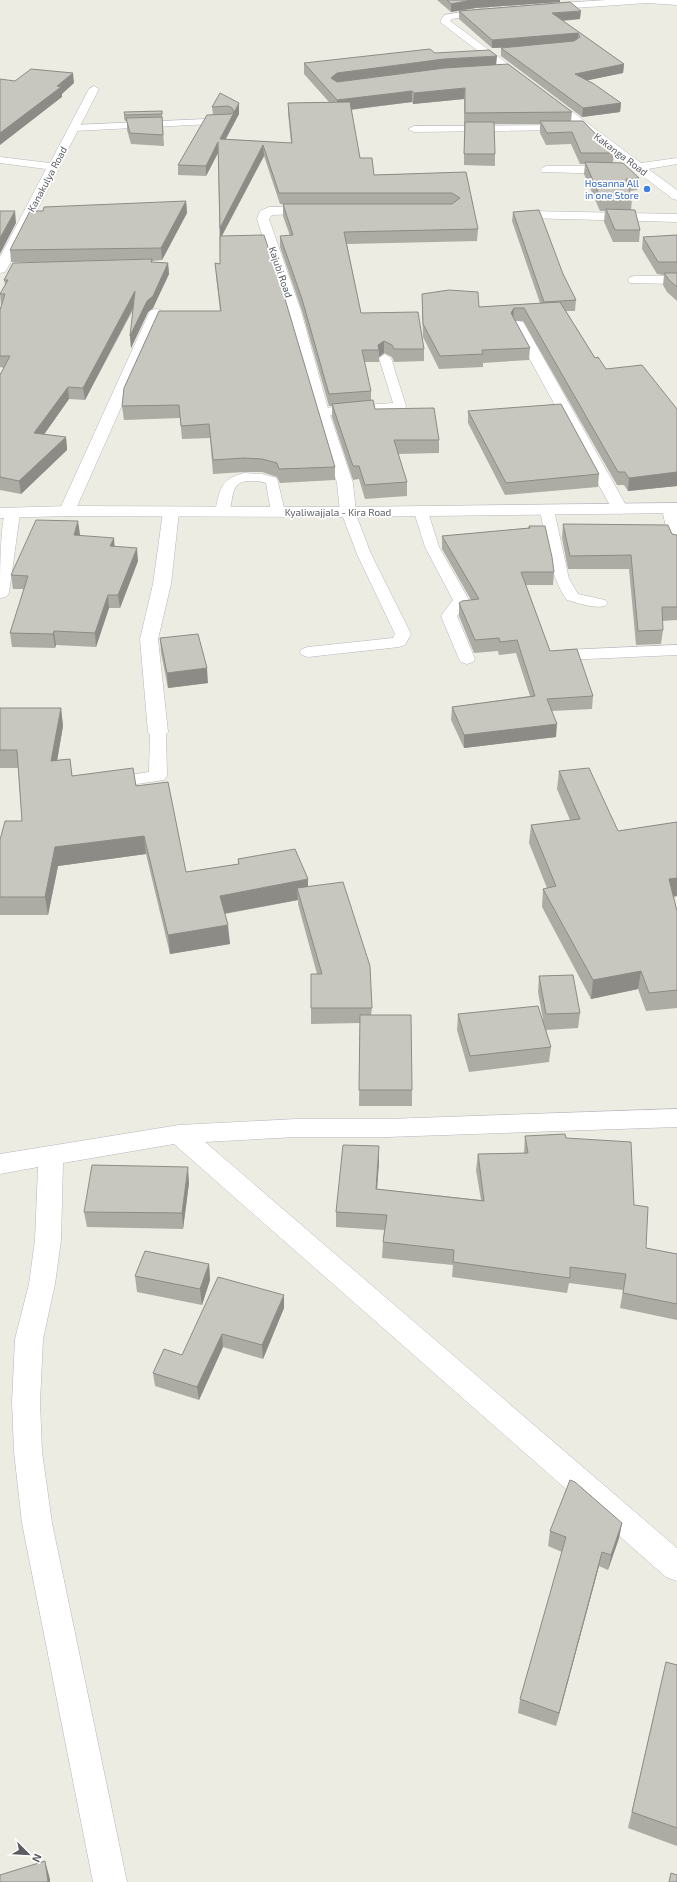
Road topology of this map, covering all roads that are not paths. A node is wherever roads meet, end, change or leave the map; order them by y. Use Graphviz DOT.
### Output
graph roads {
  1 [pos="650,0"];
  2 [pos="577,2"];
  3 [pos="677,2"];
  4 [pos="472,4"];
  5 [pos="532,8"];
  6 [pos="497,10"];
  7 [pos="483,12"];
  8 [pos="503,52"];
  9 [pos="487,53"];
  10 [pos="511,71"];
  11 [pos="497,72"];
  12 [pos="94,89"];
  13 [pos="228,121"];
  14 [pos="74,128"];
  15 [pos="586,128"];
  16 [pos="414,129"];
  17 [pos="0,160"];
  18 [pos="677,161"];
  19 [pos="54,166"];
  20 [pos="640,168"];
  21 [pos="546,170"];
  22 [pos="677,196"];
  23 [pos="329,210"];
  24 [pos="529,215"];
  25 [pos="677,218"];
  26 [pos="0,268"];
  27 [pos="16,268"];
  28 [pos="635,280"];
  29 [pos="677,280"];
  30 [pos="156,314"];
  31 [pos="518,325"];
  32 [pos="385,358"];
  33 [pos="322,412"];
  34 [pos="674,508"];
  35 [pos="620,509"];
  36 [pos="547,510"];
  37 [pos="67,512"];
  38 [pos="171,512"];
  39 [pos="222,512"];
  40 [pos="278,512"];
  41 [pos="348,512"];
  42 [pos="421,512"];
  43 [pos="6,513"];
  44 [pos="677,543"];
  45 [pos="0,593"];
  46 [pos="600,603"];
  47 [pos="677,650"];
  48 [pos="308,652"];
  49 [pos="565,655"];
  50 [pos="467,659"];
  51 [pos="158,732"];
  52 [pos="96,785"];
  53 [pos="677,1118"];
  54 [pos="179,1134"];
  55 [pos="51,1156"];
  56 [pos="0,1164"];
  57 [pos="677,1567"];
  58 [pos="110,1882"];
  1 -- 2 [label="street"];
  1 -- 3 [label="street"];
  2 -- 5 [label="street"];
  4 -- 7 [label="street"];
  6 -- 7 [label="street, Kakanga Road"];
  7 -- 9 [label="street, Kakanga Road"];
  8 -- 9 [label="street"];
  9 -- 10 [label="street, Kakanga Road"];
  10 -- 11 [label="street"];
  10 -- 15 [label="street, Kakanga Road"];
  12 -- 14 [label="street, Kanakulya Road"];
  13 -- 14 [label="lane"];
  14 -- 19 [label="street, Kanakulya Road"];
  15 -- 16 [label="street"];
  15 -- 20 [label="street, Kakanga Road"];
  17 -- 19 [label="street"];
  18 -- 20 [label="street"];
  19 -- 26 [label="street, Kanakulya Road"];
  20 -- 21 [label="street"];
  20 -- 22 [label="street, Kakanga Road"];
  23 -- 33 [label="street, Kajubi Road"];
  24 -- 25 [label="street"];
  26 -- 27 [label="street"];
  28 -- 29 [label="street"];
  30 -- 37 [label="street"];
  31 -- 35 [label="street"];
  32 -- 33 [label="lane"];
  33 -- 41 [label="street, Kajubi Road"];
  34 -- 35 [label="street, Kyaliwajjala - Kira Road"];
  34 -- 44 [label="street"];
  35 -- 36 [label="street, Kyaliwajjala - Kira Road"];
  36 -- 42 [label="street, Kyaliwajjala - Kira Road"];
  36 -- 46 [label="lane"];
  37 -- 38 [label="street, Kyaliwajjala - Kira Road"];
  37 -- 43 [label="street, Kyaliwajjala - Kira Road"];
  38 -- 39 [label="street, Kyaliwajjala - Kira Road"];
  38 -- 51 [label="street"];
  39 -- 40 [label="street, Kyaliwajjala - Kira Road"];
  39 -- 40 [label="lane"];
  40 -- 41 [label="street, Kyaliwajjala - Kira Road"];
  41 -- 42 [label="street, Kyaliwajjala - Kira Road"];
  41 -- 48 [label="lane"];
  42 -- 50 [label="lane"];
  43 -- 45 [label="street"];
  47 -- 49 [label="lane"];
  51 -- 52 [label="lane"];
  53 -- 54 [label="street"];
  54 -- 55 [label="street"];
  54 -- 57 [label="street"];
  55 -- 56 [label="street"];
  55 -- 58 [label="street"];
}
